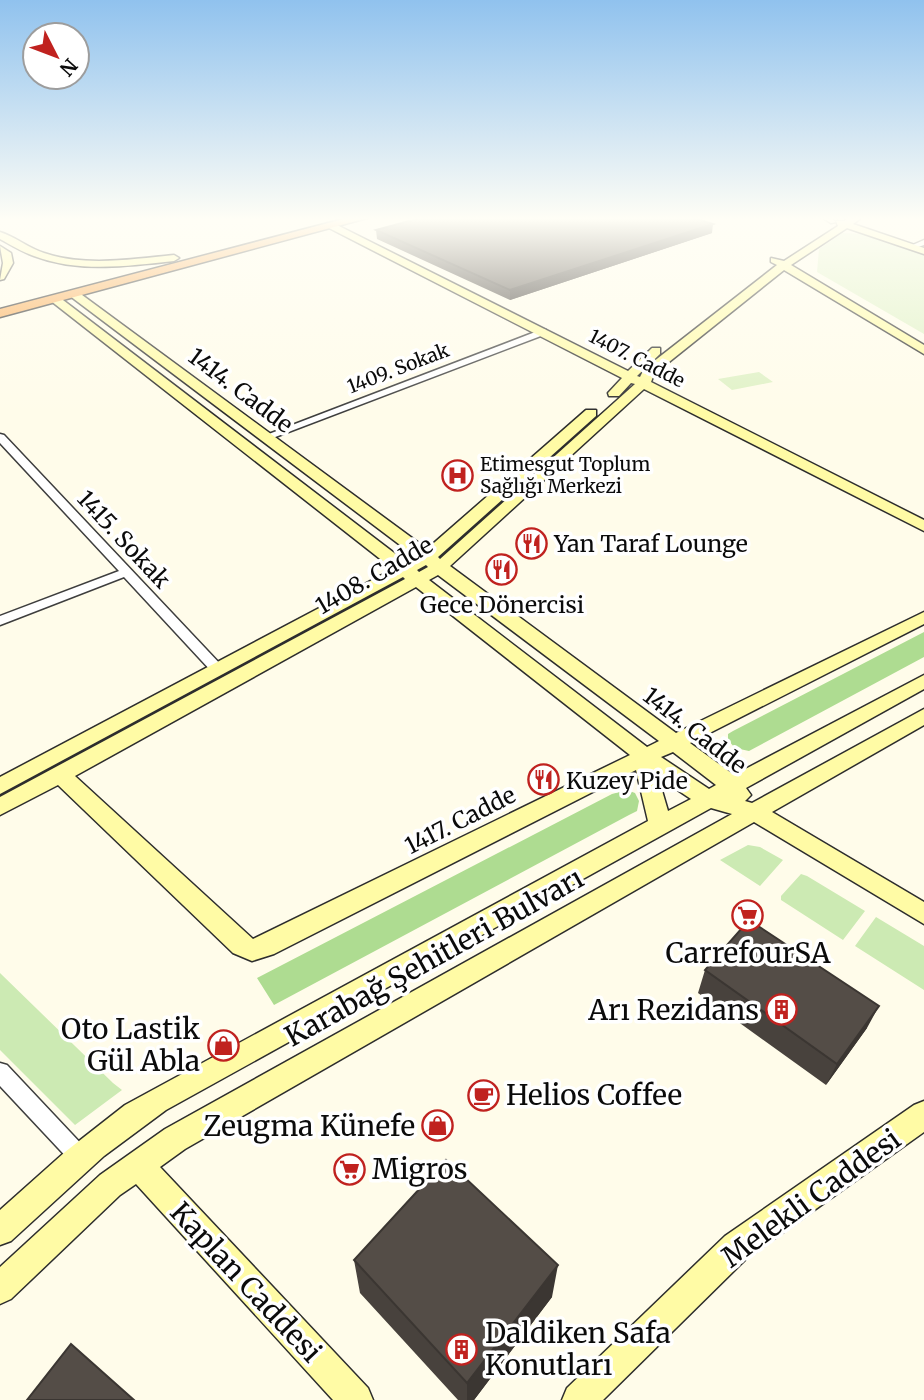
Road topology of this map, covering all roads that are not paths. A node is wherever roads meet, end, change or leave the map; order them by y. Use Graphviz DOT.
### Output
graph roads {
  1 [pos="80,282"];
  2 [pos="115,282"];
  3 [pos="448,282"];
  4 [pos="752,282"];
  5 [pos="760,282"];
  6 [pos="811,282"];
  7 [pos="825,282"];
  8 [pos="74,294"];
  9 [pos="55,299"];
  10 [pos="0,303"];
  11 [pos="0,313"];
  12 [pos="543,332"];
  13 [pos="924,340"];
  14 [pos="924,350"];
  15 [pos="638,380"];
  16 [pos="0,437"];
  17 [pos="266,437"];
  18 [pos="924,526"];
  19 [pos="434,562"];
  20 [pos="127,572"];
  21 [pos="411,575"];
  22 [pos="924,617"];
  23 [pos="0,621"];
  24 [pos="218,670"];
  25 [pos="924,681"];
  26 [pos="924,716"];
  27 [pos="675,742"];
  28 [pos="645,757"];
  29 [pos="60,774"];
  30 [pos="0,786"];
  31 [pos="733,786"];
  32 [pos="709,799"];
  33 [pos="0,807"];
  34 [pos="754,812"];
  35 [pos="660,825"];
  36 [pos="924,914"];
  37 [pos="0,1072"];
  38 [pos="924,1115"];
  39 [pos="80,1157"];
  40 [pos="137,1164"];
  41 [pos="0,1230"];
  42 [pos="0,1288"];
  43 [pos="356,1400"];
  44 [pos="579,1400"];
  1 -- 10 [label="highway"];
  2 -- 8 [label="highway"];
  3 -- 12 [label="main road, 1407. Cadde"];
  4 -- 15 [label="main road, 1408. Cadde"];
  5 -- 15 [label="main road, 1408. Cadde"];
  6 -- 14 [label="main road"];
  7 -- 13 [label="main road"];
  8 -- 9 [label="highway"];
  8 -- 17 [label="main road, 1414. Cadde"];
  9 -- 11 [label="highway"];
  9 -- 21 [label="main road, 1414. Cadde"];
  12 -- 15 [label="main road, 1407. Cadde"];
  12 -- 17 [label="street, 1409. Sokak"];
  15 -- 18 [label="main road, 1407. Cadde"];
  15 -- 19 [label="main road, 1408. Cadde"];
  16 -- 20 [label="street, 1415. Sokak"];
  17 -- 19 [label="main road, 1414. Cadde"];
  19 -- 21 [label="main road, 1408. Cadde"];
  19 -- 27 [label="main road, 1414. Cadde"];
  20 -- 23 [label="street"];
  20 -- 24 [label="street, 1415. Sokak"];
  21 -- 24 [label="main road, 1408. Cadde"];
  21 -- 28 [label="main road, 1414. Cadde"];
  21 -- 29 [label="main road, 1408. Cadde"];
  22 -- 27 [label="main road, 1417. Cadde"];
  24 -- 30 [label="main road, 1408. Cadde"];
  25 -- 31 [label="main road, Karabağ Şehitleri Bulvarı"];
  26 -- 34 [label="main road, Karabağ Şehitleri Bulvarı"];
  27 -- 28 [label="main road, 1417. Cadde"];
  27 -- 31 [label="main road, 1414. Cadde"];
  28 -- 29 [label="main road, 1417. Cadde"];
  28 -- 32 [label="main road, 1414. Cadde"];
  28 -- 35 [label="main road"];
  29 -- 33 [label="main road, 1408. Cadde"];
  31 -- 32 [label="main road, Karabağ Şehitleri Bulvarı"];
  31 -- 34 [label="main road, 1414. Cadde"];
  32 -- 34 [label="main road, 1414. Cadde"];
  32 -- 35 [label="main road, Karabağ Şehitleri Bulvarı"];
  34 -- 36 [label="main road"];
  34 -- 40 [label="main road, Karabağ Şehitleri Bulvarı"];
  35 -- 39 [label="main road, Karabağ Şehitleri Bulvarı"];
  37 -- 39 [label="street"];
  38 -- 44 [label="main road, Melekli Caddesi"];
  39 -- 41 [label="main road, Karabağ Şehitleri Bulvarı"];
  40 -- 42 [label="main road, Karabağ Şehitleri Bulvarı"];
  40 -- 43 [label="main road, Kaplan Caddesi"];
}
